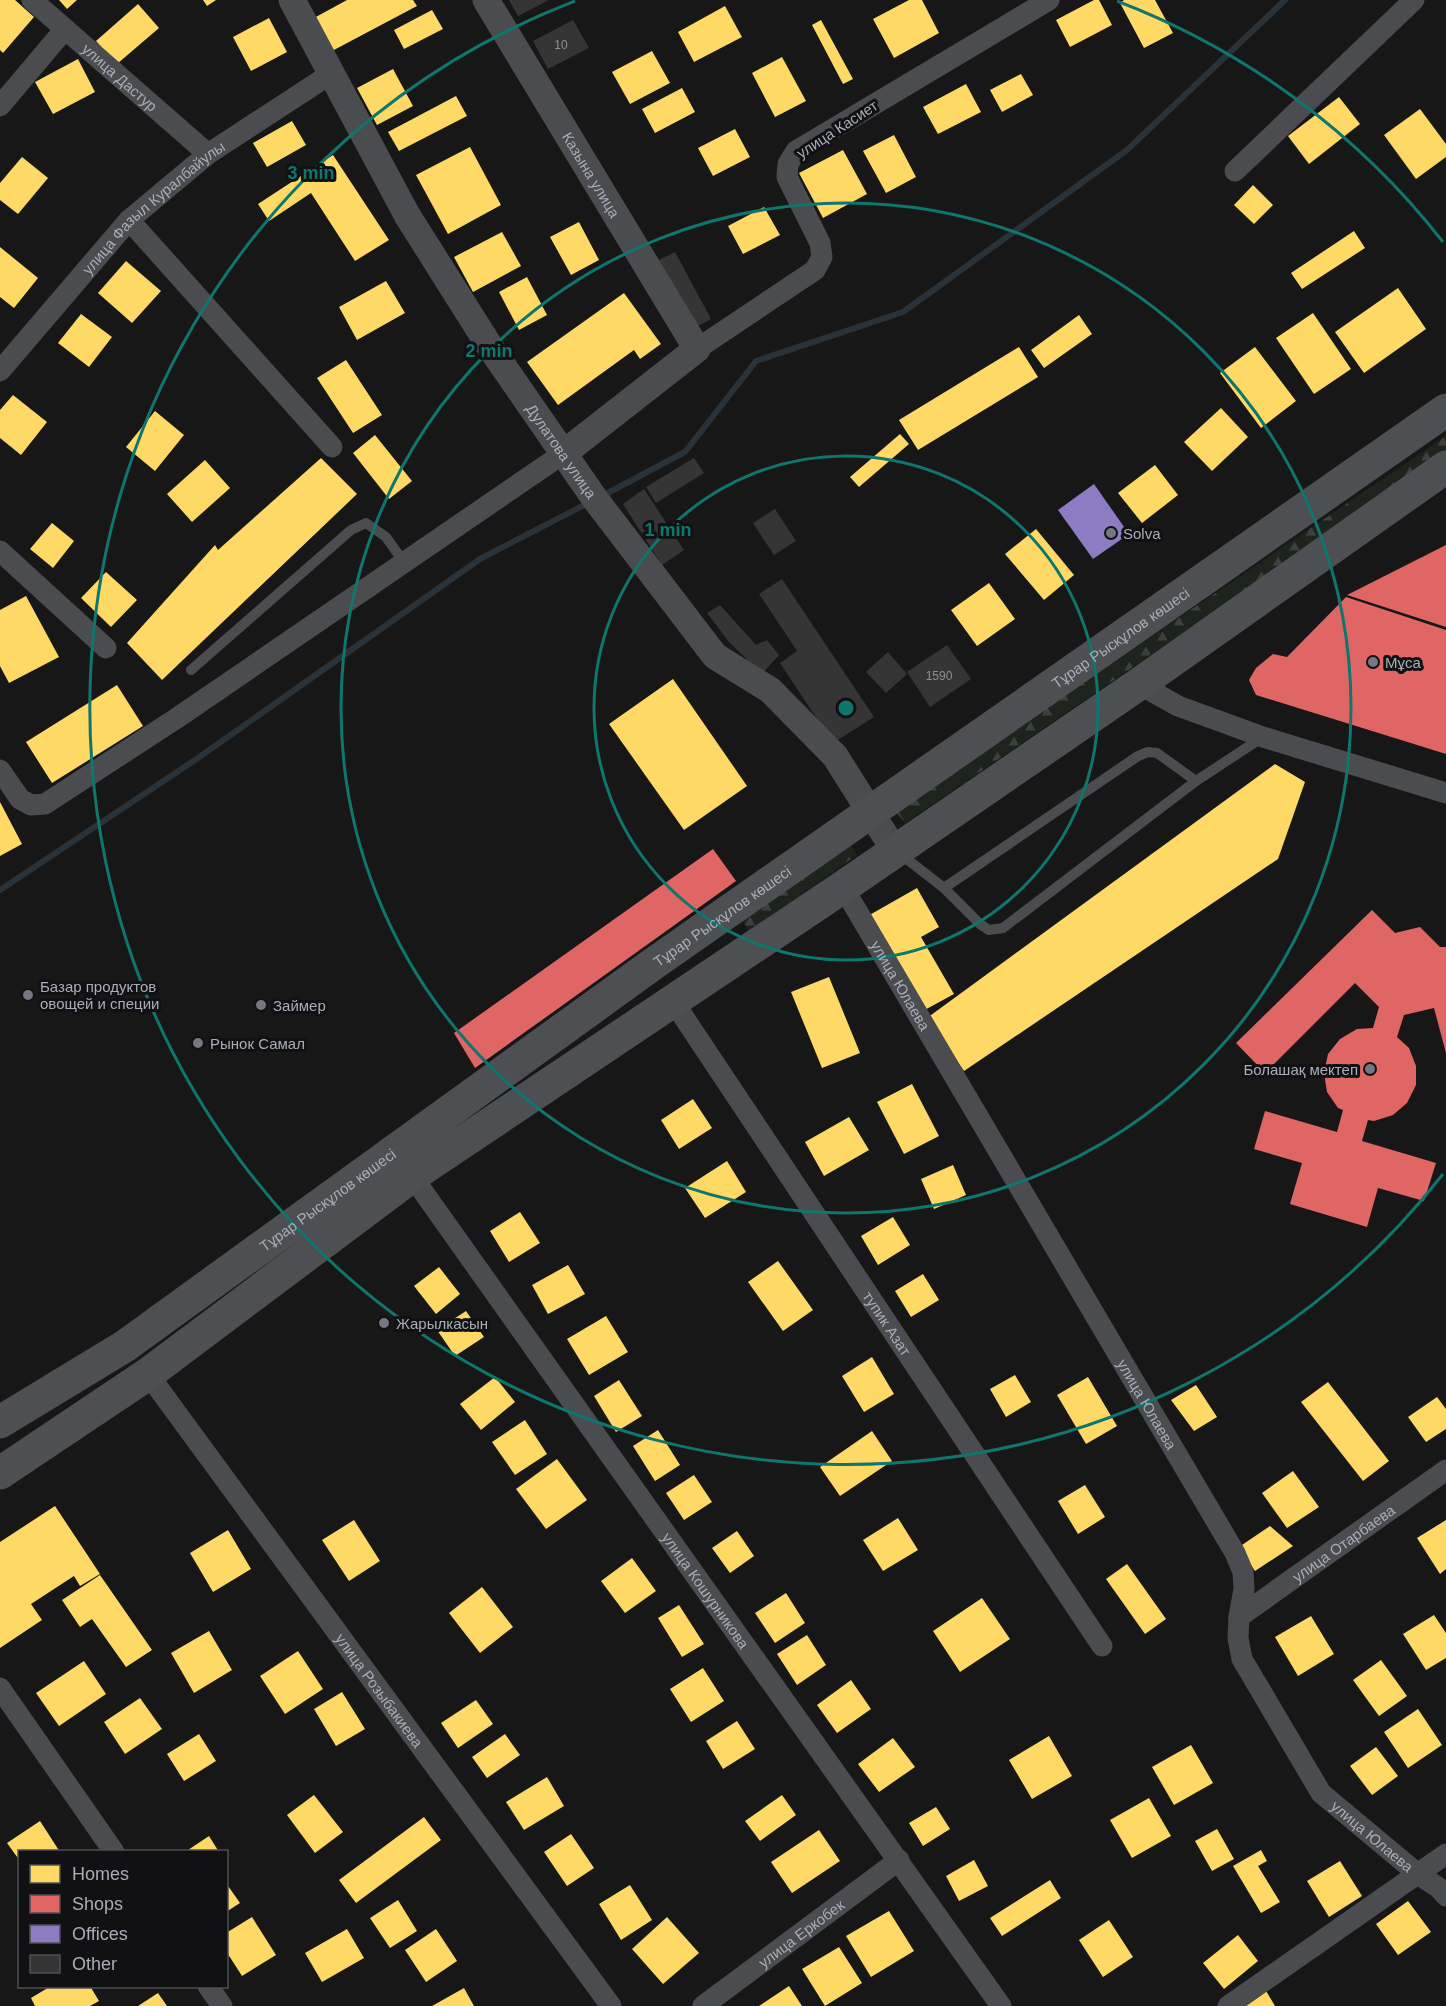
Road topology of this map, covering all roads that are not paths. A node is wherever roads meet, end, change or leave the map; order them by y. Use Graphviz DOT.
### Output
graph roads {
  1 [pos="32,0"];
  2 [pos="292,0"];
  3 [pos="486,0"];
  4 [pos="1048,0"];
  5 [pos="1414,0"];
  6 [pos="65,29"];
  7 [pos="332,73"];
  8 [pos="0,106"];
  9 [pos="208,154"];
  10 [pos="1235,171"];
  11 [pos="129,220"];
  12 [pos="697,349"];
  13 [pos="0,371"];
  14 [pos="1446,410"];
  15 [pos="332,447"];
  16 [pos="564,453"];
  17 [pos="1446,467"];
  18 [pos="0,551"];
  19 [pos="403,561"];
  20 [pos="106,648"];
  21 [pos="191,670"];
  22 [pos="1139,684"];
  23 [pos="1263,737"];
  24 [pos="0,770"];
  25 [pos="1196,781"];
  26 [pos="1446,793"];
  27 [pos="871,812"];
  28 [pos="895,851"];
  29 [pos="843,887"];
  30 [pos="944,888"];
  31 [pos="673,1001"];
  32 [pos="412,1176"];
  33 [pos="148,1374"];
  34 [pos="0,1422"];
  35 [pos="1446,1470"];
  36 [pos="0,1473"];
  37 [pos="1239,1617"];
  38 [pos="1102,1646"];
  39 [pos="0,1688"];
  40 [pos="113,1850"];
  41 [pos="1446,1854"];
  42 [pos="899,1860"];
  43 [pos="1418,1874"];
  44 [pos="1446,1896"];
  45 [pos="209,1988"];
  46 [pos="222,2006"];
  47 [pos="611,2006"];
  48 [pos="703,2006"];
  49 [pos="1001,2006"];
  50 [pos="1228,2006"];
  1 -- 6 [label="street, улица Дастур"];
  2 -- 7 [label="street, Дулатова улица"];
  3 -- 12 [label="street, Казына улица"];
  4 -- 12 [label="street, улица Касиет"];
  5 -- 10 [label="street"];
  6 -- 8 [label="street"];
  6 -- 9 [label="street, улица Дастур"];
  7 -- 9 [label="street, улица Фазыл Куралбайулы"];
  7 -- 16 [label="street, Дулатова улица"];
  9 -- 11 [label="street, улица Фазыл Куралбайулы"];
  11 -- 13 [label="street, улица Фазыл Куралбайулы"];
  11 -- 15 [label="street"];
  12 -- 16 [label="street"];
  14 -- 27 [label="main road, Тұрар Рыскұлов көшесі"];
  16 -- 19 [label="street"];
  16 -- 27 [label="street, Дулатова улица"];
  17 -- 22 [label="main road, Тұрар Рыскұлов көшесі"];
  18 -- 20 [label="street"];
  19 -- 21 [label="lane"];
  19 -- 24 [label="street"];
  22 -- 23 [label="street"];
  22 -- 28 [label="main road, Тұрар Рыскұлов көшесі"];
  23 -- 25 [label="lane"];
  23 -- 26 [label="street"];
  25 -- 30 [label="lane"];
  25 -- 30 [label="lane"];
  27 -- 28 [label="street, Дулатова улица"];
  27 -- 34 [label="main road, Тұрар Рыскұлов көшесі"];
  28 -- 29 [label="main road, Тұрар Рыскұлов көшесі"];
  28 -- 30 [label="lane"];
  29 -- 31 [label="main road, Тұрар Рыскұлов көшесі"];
  29 -- 37 [label="street, улица Юлаева"];
  31 -- 32 [label="main road, Тұрар Рыскұлов көшесі"];
  31 -- 38 [label="street, тупик Азат"];
  32 -- 33 [label="main road, Тұрар Рыскұлов көшесі"];
  32 -- 42 [label="street, улица Кошурникова"];
  33 -- 36 [label="main road, Тұрар Рыскұлов көшесі"];
  33 -- 47 [label="street, улица Розыбакиева"];
  35 -- 37 [label="street, улица Отарбаева"];
  37 -- 43 [label="street, улица Юлаева"];
  39 -- 40 [label="street"];
  41 -- 43 [label="street"];
  42 -- 48 [label="street, улица Еркобек"];
  42 -- 49 [label="street, улица Кошурникова"];
  43 -- 44 [label="street, улица Юлаева"];
  43 -- 50 [label="street"];
  45 -- 46 [label="street"];
}
